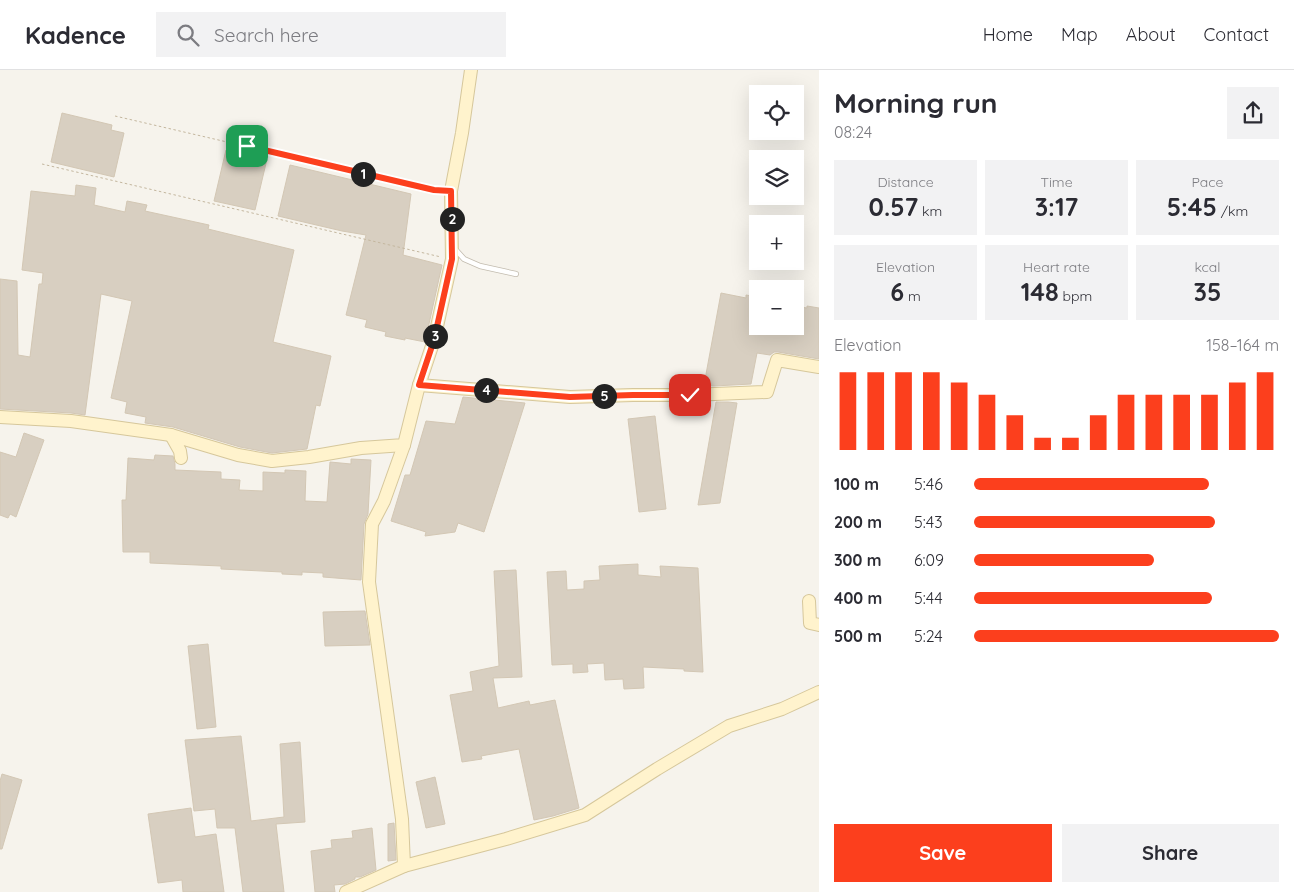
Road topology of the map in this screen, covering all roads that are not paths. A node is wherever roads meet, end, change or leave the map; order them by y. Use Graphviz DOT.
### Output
graph roads {
  1 [pos="471,70"];
  2 [pos="452,253"];
  3 [pos="516,274"];
  4 [pos="819,367"];
  5 [pos="419,385"];
  6 [pos="0,417"];
  7 [pos="171,435"];
  8 [pos="404,445"];
  9 [pos="181,458"];
  10 [pos="809,601"];
  11 [pos="819,625"];
  12 [pos="819,692"];
  13 [pos="404,866"];
  14 [pos="346,892"];
  1 -- 2 [label="street"];
  2 -- 3 [label="lane"];
  2 -- 5 [label="street"];
  4 -- 5 [label="street"];
  5 -- 8 [label="street"];
  6 -- 7 [label="street"];
  7 -- 8 [label="street"];
  7 -- 9 [label="street"];
  8 -- 13 [label="street"];
  10 -- 11 [label="street"];
  12 -- 13 [label="street"];
  13 -- 14 [label="street"];
}
